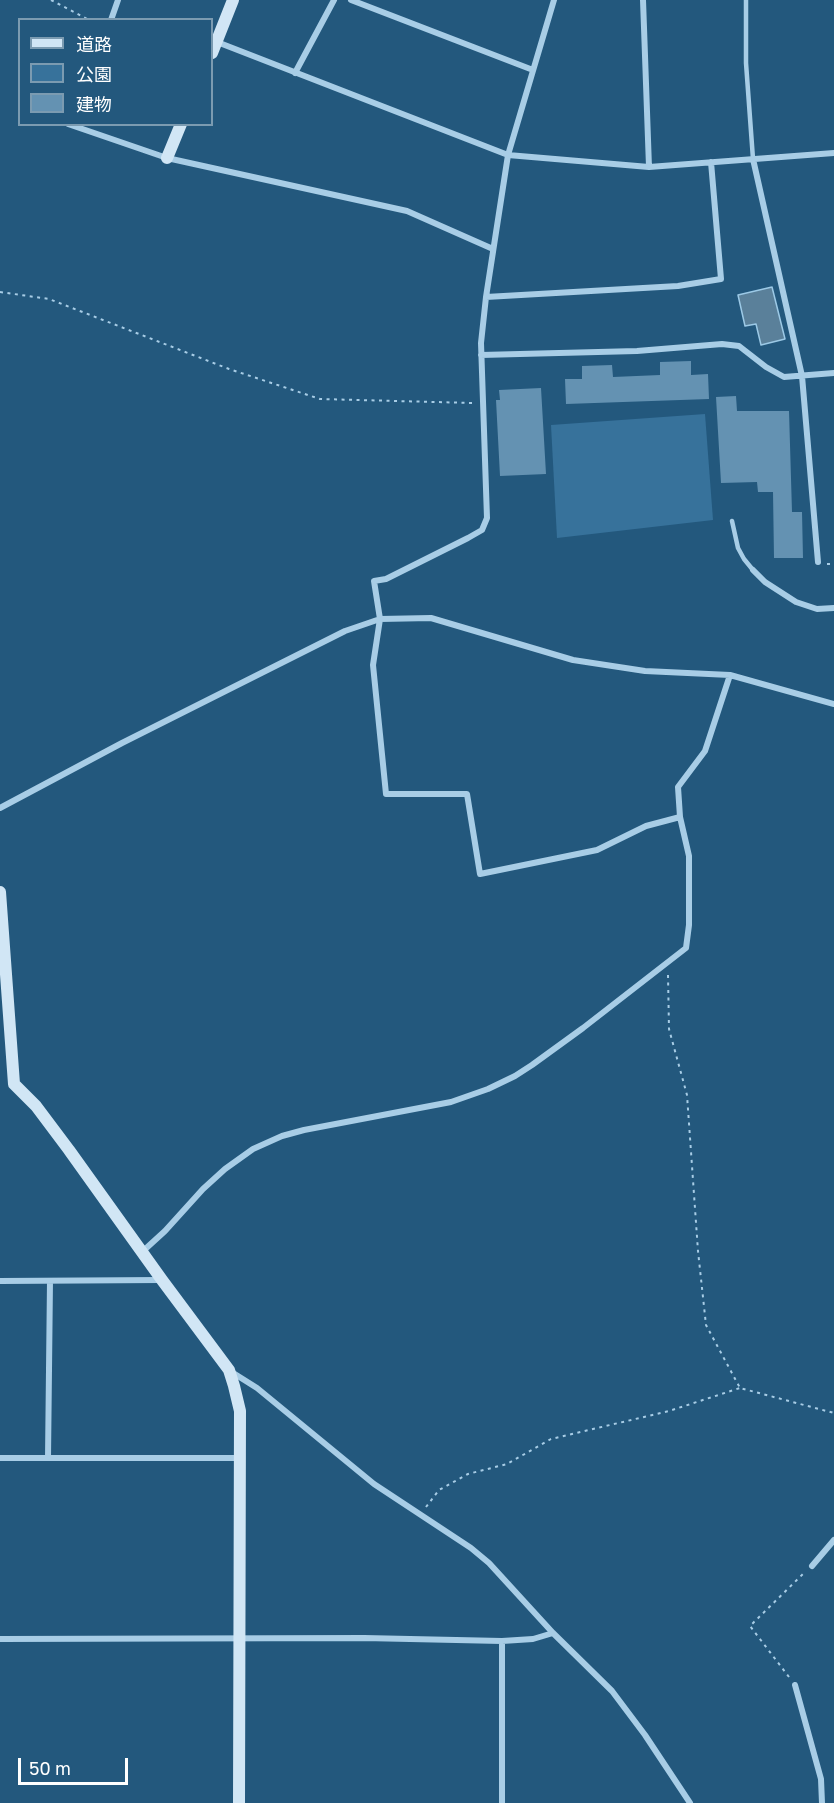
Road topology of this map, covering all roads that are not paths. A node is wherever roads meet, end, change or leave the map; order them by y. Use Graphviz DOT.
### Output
graph roads {
  1 [pos="118,0"];
  2 [pos="233,0"];
  3 [pos="334,0"];
  4 [pos="351,0"];
  5 [pos="554,0"];
  6 [pos="643,0"];
  7 [pos="746,0"];
  8 [pos="112,18"];
  9 [pos="214,48"];
  10 [pos="533,70"];
  11 [pos="295,73"];
  12 [pos="74,126"];
  13 [pos="180,126"];
  14 [pos="834,153"];
  15 [pos="508,155"];
  16 [pos="167,158"];
  17 [pos="753,159"];
  18 [pos="711,162"];
  19 [pos="649,167"];
  20 [pos="493,249"];
  21 [pos="486,297"];
  22 [pos="481,355"];
  23 [pos="834,373"];
  24 [pos="802,376"];
  25 [pos="732,521"];
  26 [pos="818,562"];
  27 [pos="753,570"];
  28 [pos="834,608"];
  29 [pos="380,619"];
  30 [pos="730,675"];
  31 [pos="834,704"];
  32 [pos="0,808"];
  33 [pos="680,817"];
  34 [pos="0,892"];
  35 [pos="0,1084"];
  36 [pos="14,1084"];
  37 [pos="142,1252"];
  38 [pos="162,1280"];
  39 [pos="0,1281"];
  40 [pos="50,1281"];
  41 [pos="229,1370"];
  42 [pos="0,1458"];
  43 [pos="48,1458"];
  44 [pos="239,1458"];
  45 [pos="834,1540"];
  46 [pos="812,1566"];
  47 [pos="553,1633"];
  48 [pos="0,1639"];
  49 [pos="239,1639"];
  50 [pos="502,1641"];
  51 [pos="795,1685"];
  52 [pos="239,1803"];
  53 [pos="502,1803"];
  54 [pos="690,1803"];
  55 [pos="822,1803"];
  1 -- 8 [label="street"];
  2 -- 9 [label="street"];
  3 -- 11 [label="street"];
  4 -- 10 [label="street"];
  5 -- 10 [label="street"];
  6 -- 19 [label="street"];
  7 -- 17 [label="lane"];
  9 -- 11 [label="street"];
  10 -- 15 [label="street"];
  11 -- 15 [label="street"];
  12 -- 16 [label="street"];
  13 -- 16 [label="street"];
  14 -- 17 [label="street"];
  15 -- 19 [label="street"];
  15 -- 20 [label="street"];
  16 -- 20 [label="street"];
  17 -- 18 [label="street"];
  17 -- 24 [label="street"];
  18 -- 19 [label="street"];
  18 -- 21 [label="street"];
  20 -- 21 [label="street"];
  21 -- 22 [label="street"];
  22 -- 24 [label="street"];
  22 -- 29 [label="street"];
  23 -- 24 [label="street"];
  24 -- 26 [label="street"];
  25 -- 27 [label="lane"];
  27 -- 28 [label="street"];
  29 -- 30 [label="street"];
  29 -- 32 [label="street"];
  29 -- 33 [label="street"];
  30 -- 31 [label="street"];
  30 -- 33 [label="street"];
  33 -- 37 [label="street"];
  34 -- 36 [label="street"];
  35 -- 36 [label="street"];
  36 -- 37 [label="street"];
  37 -- 38 [label="street"];
  38 -- 40 [label="street"];
  38 -- 41 [label="street"];
  39 -- 40 [label="street"];
  40 -- 43 [label="street"];
  41 -- 44 [label="street"];
  41 -- 47 [label="street"];
  42 -- 43 [label="street"];
  43 -- 44 [label="street"];
  44 -- 49 [label="street"];
  45 -- 46 [label="street"];
  47 -- 50 [label="street"];
  47 -- 54 [label="street"];
  48 -- 49 [label="street"];
  49 -- 50 [label="street"];
  49 -- 52 [label="street"];
  50 -- 53 [label="street"];
  51 -- 55 [label="street"];
}
